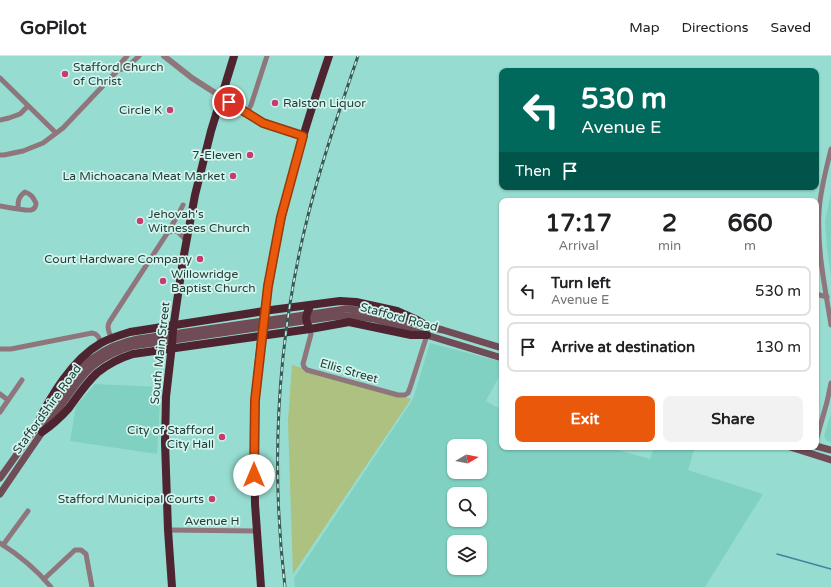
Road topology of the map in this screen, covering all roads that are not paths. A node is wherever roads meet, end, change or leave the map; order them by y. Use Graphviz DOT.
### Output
graph roads {
  1 [pos="127,56"];
  2 [pos="139,56"];
  3 [pos="164,56"];
  4 [pos="234,56"];
  5 [pos="267,56"];
  6 [pos="329,56"];
  7 [pos="118,70"];
  8 [pos="0,78"];
  9 [pos="221,97"];
  10 [pos="28,106"];
  11 [pos="247,113"];
  12 [pos="0,120"];
  13 [pos="56,133"];
  14 [pos="303,136"];
  15 [pos="831,149"];
  16 [pos="0,155"];
  17 [pos="183,205"];
  18 [pos="0,206"];
  19 [pos="18,209"];
  20 [pos="168,232"];
  21 [pos="186,240"];
  22 [pos="819,295"];
  23 [pos="827,297"];
  24 [pos="310,307"];
  25 [pos="264,313"];
  26 [pos="831,325"];
  27 [pos="174,327"];
  28 [pos="309,327"];
  29 [pos="161,329"];
  30 [pos="218,330"];
  31 [pos="428,331"];
  32 [pos="262,333"];
  33 [pos="111,338"];
  34 [pos="101,343"];
  35 [pos="159,347"];
  36 [pos="172,347"];
  37 [pos="499,347"];
  38 [pos="0,349"];
  39 [pos="499,357"];
  40 [pos="22,380"];
  41 [pos="831,383"];
  42 [pos="0,394"];
  43 [pos="8,400"];
  44 [pos="0,412"];
  45 [pos="40,428"];
  46 [pos="819,430"];
  47 [pos="819,449"];
  48 [pos="816,450"];
  49 [pos="831,450"];
  50 [pos="831,460"];
  51 [pos="0,478"];
  52 [pos="0,494"];
  53 [pos="28,511"];
  54 [pos="168,530"];
  55 [pos="256,531"];
  56 [pos="1,544"];
  57 [pos="44,579"];
  58 [pos="51,587"];
  59 [pos="92,587"];
  60 [pos="172,587"];
  61 [pos="261,587"];
  1 -- 7 [label="street"];
  2 -- 7 [label="street"];
  3 -- 9 [label="street"];
  4 -- 9 [label="highway, South Main Street"];
  5 -- 11 [label="street"];
  6 -- 14 [label="highway"];
  7 -- 13 [label="street"];
  8 -- 10 [label="street"];
  9 -- 11 [label="street"];
  9 -- 21 [label="highway, South Main Street"];
  10 -- 12 [label="street"];
  10 -- 13 [label="street"];
  11 -- 14 [label="street"];
  13 -- 16 [label="street"];
  14 -- 25 [label="highway"];
  15 -- 23 [label="street"];
  17 -- 20 [label="street"];
  18 -- 19 [label="street"];
  20 -- 21 [label="street"];
  20 -- 33 [label="street"];
  21 -- 27 [label="highway, South Main Street"];
  22 -- 23 [label="street"];
  23 -- 26 [label="street"];
  24 -- 25 [label="highway"];
  24 -- 28 [label="highway, bridge"];
  24 -- 31 [label="highway"];
  25 -- 27 [label="highway"];
  25 -- 32 [label="highway, bridge"];
  27 -- 29 [label="highway"];
  27 -- 36 [label="highway, South Main Street, bridge"];
  28 -- 31 [label="highway"];
  28 -- 31 [label="street, Ellis Street"];
  28 -- 32 [label="highway"];
  29 -- 33 [label="highway"];
  29 -- 35 [label="highway, bridge"];
  30 -- 31 [label="main road, Stafford Road"];
  30 -- 45 [label="main road, Staffordshire Road"];
  31 -- 37 [label="main road, Stafford Road"];
  31 -- 39 [label="main road, Stafford Road"];
  32 -- 36 [label="highway"];
  32 -- 55 [label="highway"];
  33 -- 34 [label="highway"];
  34 -- 38 [label="street"];
  34 -- 45 [label="highway"];
  35 -- 36 [label="highway"];
  35 -- 45 [label="highway"];
  36 -- 54 [label="highway, South Main Street"];
  40 -- 43 [label="street"];
  41 -- 46 [label="street"];
  42 -- 43 [label="street"];
  43 -- 44 [label="street"];
  45 -- 51 [label="main road, Staffordshire Road"];
  45 -- 52 [label="main road, Staffordshire Road"];
  47 -- 49 [label="main road"];
  48 -- 50 [label="main road"];
  53 -- 56 [label="street"];
  54 -- 55 [label="street, Avenue H"];
  54 -- 60 [label="highway, South Main Street"];
  55 -- 61 [label="highway"];
  56 -- 57 [label="street"];
  57 -- 58 [label="street"];
  57 -- 59 [label="street"];
}
